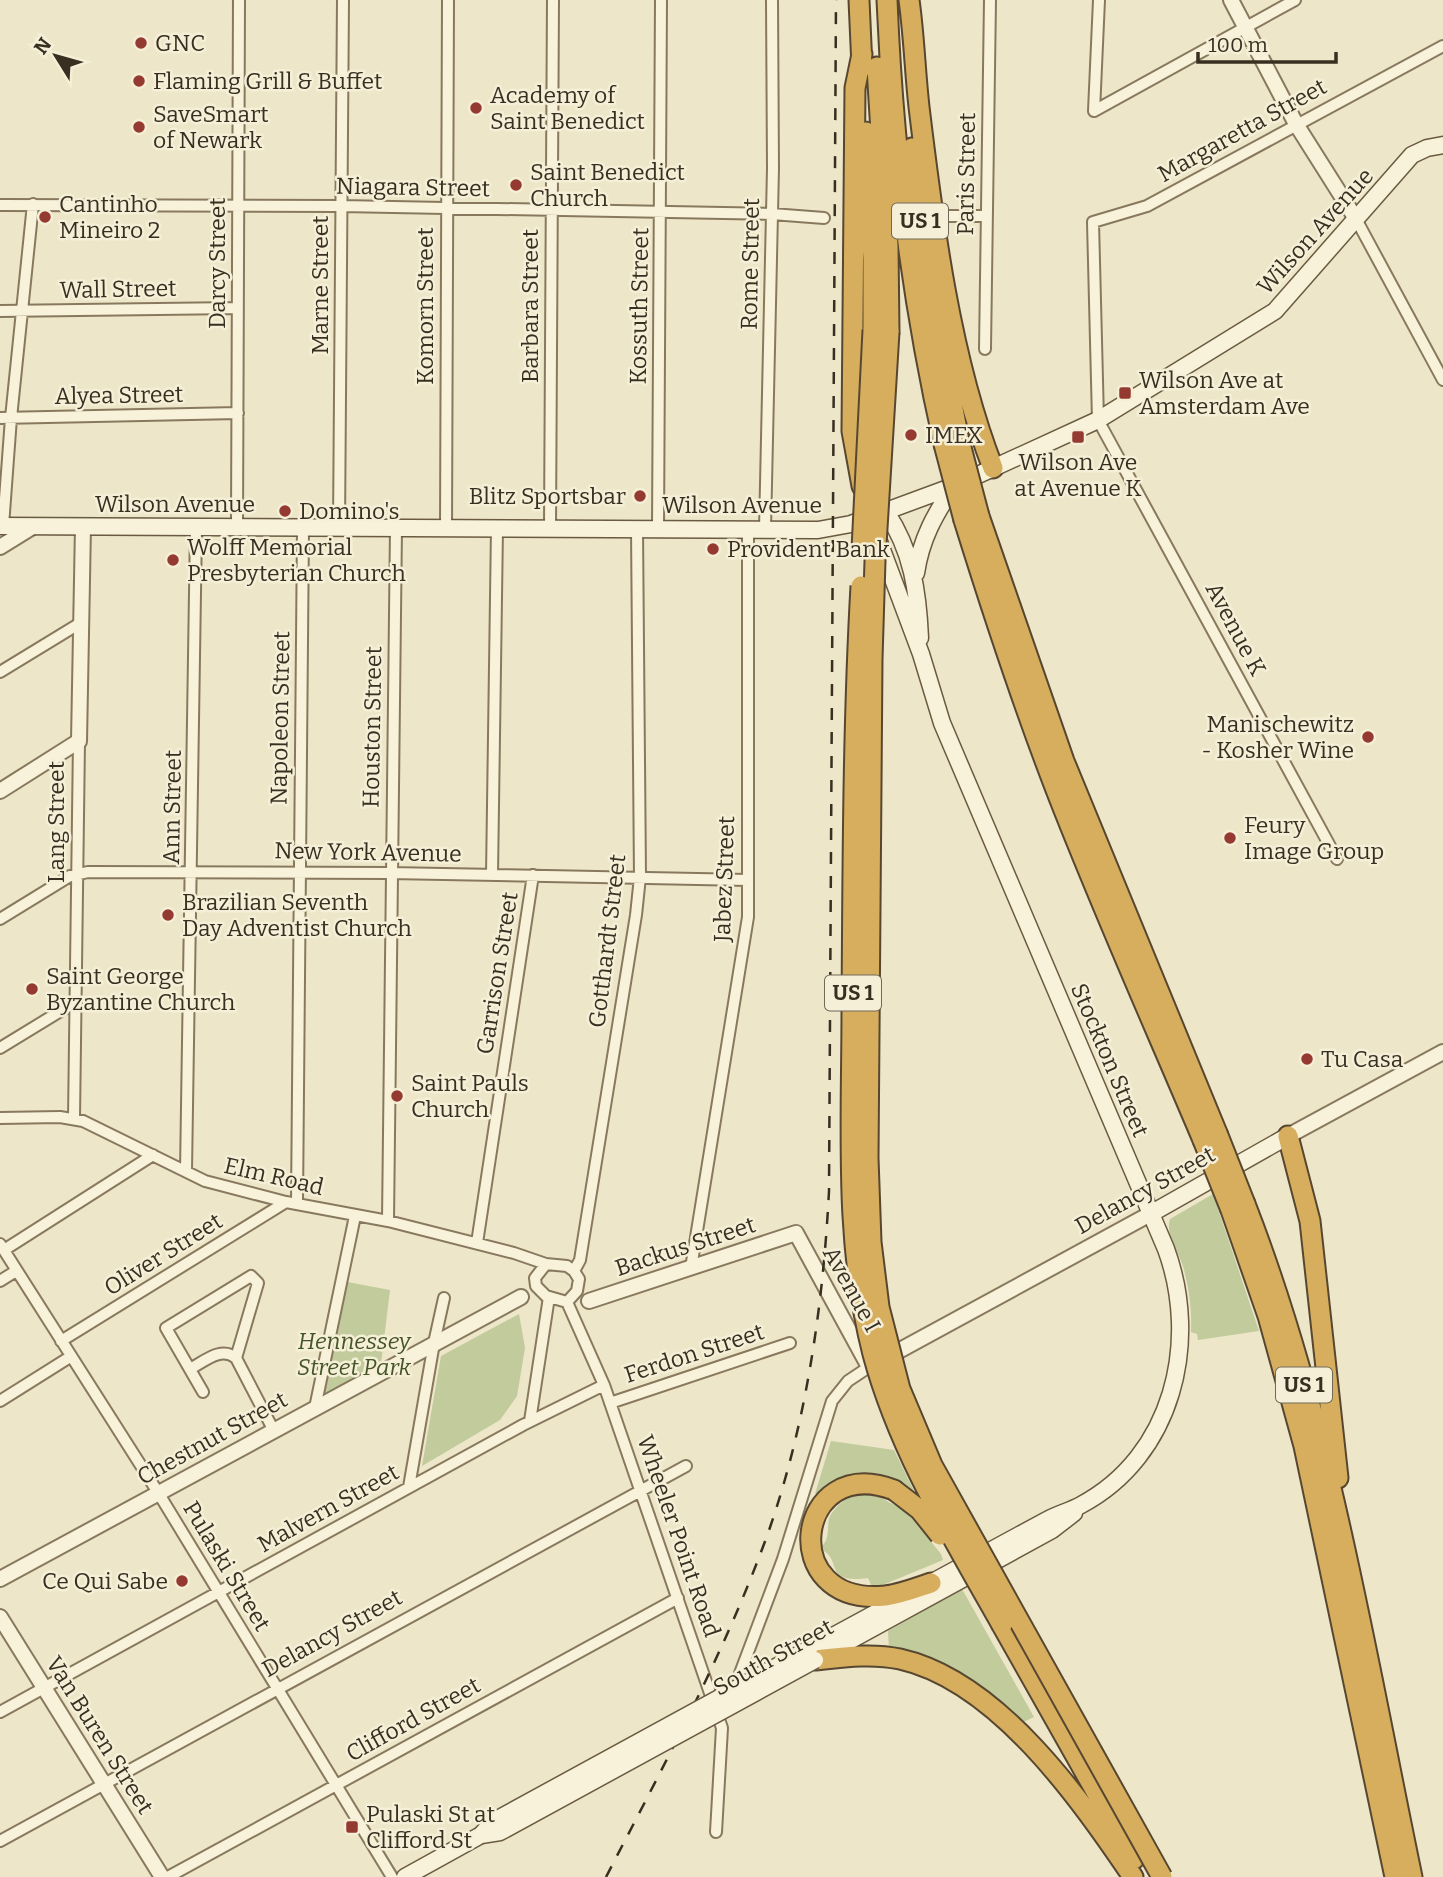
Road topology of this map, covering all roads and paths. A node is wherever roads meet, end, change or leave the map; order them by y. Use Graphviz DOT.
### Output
graph roads {
  1 [pos="239,0"];
  2 [pos="343,0"];
  3 [pos="448,0"];
  4 [pos="553,0"];
  5 [pos="661,0"];
  6 [pos="772,0"];
  7 [pos="859,0"];
  8 [pos="874,0"];
  9 [pos="887,0"];
  10 [pos="902,0"];
  11 [pos="909,0"];
  12 [pos="990,0"];
  13 [pos="1099,0"];
  14 [pos="1231,0"];
  15 [pos="1295,0"];
  16 [pos="1247,28"];
  17 [pos="1443,46"];
  18 [pos="862,54"];
  19 [pos="1296,124"];
  20 [pos="1443,145"];
  21 [pos="33,204"];
  22 [pos="0,205"];
  23 [pos="238,206"];
  24 [pos="341,206"];
  25 [pos="447,209"];
  26 [pos="551,211"];
  27 [pos="661,212"];
  28 [pos="772,214"];
  29 [pos="946,216"];
  30 [pos="985,216"];
  31 [pos="824,218"];
  32 [pos="1356,219"];
  33 [pos="237,308"];
  34 [pos="0,311"];
  35 [pos="22,312"];
  36 [pos="881,331"];
  37 [pos="985,349"];
  38 [pos="1443,380"];
  39 [pos="238,413"];
  40 [pos="6,418"];
  41 [pos="1098,420"];
  42 [pos="951,442"];
  43 [pos="993,468"];
  44 [pos="954,486"];
  45 [pos="878,514"];
  46 [pos="2,526"];
  47 [pos="83,526"];
  48 [pos="34,527"];
  49 [pos="237,527"];
  50 [pos="550,527"];
  51 [pos="196,528"];
  52 [pos="303,528"];
  53 [pos="339,528"];
  54 [pos="396,528"];
  55 [pos="446,528"];
  56 [pos="497,528"];
  57 [pos="658,528"];
  58 [pos="637,529"];
  59 [pos="765,529"];
  60 [pos="748,530"];
  61 [pos="0,547"];
  62 [pos="914,589"];
  63 [pos="82,622"];
  64 [pos="921,654"];
  65 [pos="0,673"];
  66 [pos="79,741"];
  67 [pos="0,791"];
  68 [pos="1337,859"];
  69 [pos="192,871"];
  70 [pos="299,873"];
  71 [pos="390,873"];
  72 [pos="79,874"];
  73 [pos="492,875"];
  74 [pos="533,875"];
  75 [pos="640,877"];
  76 [pos="748,880"];
  77 [pos="0,919"];
  78 [pos="77,1000"];
  79 [pos="0,1048"];
  80 [pos="1443,1052"];
  81 [pos="0,1118"];
  82 [pos="74,1118"];
  83 [pos="1288,1136"];
  84 [pos="153,1155"];
  85 [pos="186,1171"];
  86 [pos="292,1202"];
  87 [pos="1152,1213"];
  88 [pos="355,1216"];
  89 [pos="388,1222"];
  90 [pos="796,1233"];
  91 [pos="477,1243"];
  92 [pos="2,1247"];
  93 [pos="546,1264"];
  94 [pos="691,1268"];
  95 [pos="16,1271"];
  96 [pos="574,1271"];
  97 [pos="535,1278"];
  98 [pos="0,1281"];
  99 [pos="545,1294"];
  100 [pos="521,1297"];
  101 [pos="444,1298"];
  102 [pos="576,1299"];
  103 [pos="61,1341"];
  104 [pos="434,1343"];
  105 [pos="790,1343"];
  106 [pos="71,1357"];
  107 [pos="236,1358"];
  108 [pos="869,1367"];
  109 [pos="190,1369"];
  110 [pos="604,1385"];
  111 [pos="203,1392"];
  112 [pos="0,1401"];
  113 [pos="610,1403"];
  114 [pos="315,1408"];
  115 [pos="530,1421"];
  116 [pos="274,1431"];
  117 [pos="685,1466"];
  118 [pos="1115,1480"];
  119 [pos="409,1487"];
  120 [pos="640,1492"];
  121 [pos="159,1494"];
  122 [pos="1080,1506"];
  123 [pos="1340,1574"];
  124 [pos="0,1579"];
  125 [pos="931,1583"];
  126 [pos="219,1591"];
  127 [pos="678,1598"];
  128 [pos="0,1617"];
  129 [pos="1002,1625"];
  130 [pos="812,1655"];
  131 [pos="45,1687"];
  132 [pos="277,1689"];
  133 [pos="0,1712"];
  134 [pos="722,1728"];
  135 [pos="104,1784"];
  136 [pos="337,1785"];
  137 [pos="716,1832"];
  138 [pos="0,1841"];
  139 [pos="162,1877"];
  140 [pos="168,1877"];
  141 [pos="392,1877"];
  142 [pos="405,1877"];
  143 [pos="1133,1877"];
  144 [pos="1144,1877"];
  145 [pos="1163,1877"];
  146 [pos="1395,1877"];
  147 [pos="1412,1877"];
  1 -- 23 [label="street, Darcy Street"];
  2 -- 24 [label="street, Marne Street"];
  3 -- 25 [label="street, Komorn Street"];
  4 -- 26 [label="street, Barbara Street"];
  5 -- 27 [label="street, Kossuth Street"];
  6 -- 28 [label="street, Rome Street"];
  7 -- 18 [label="highway, US 1"];
  8 -- 36 [label="highway"];
  9 -- 42 [label="highway"];
  10 -- 42 [label="highway, US 1"];
  11 -- 43 [label="highway"];
  12 -- 30 [label="street, Paris Street"];
  13 -- 16 [label="street"];
  14 -- 16 [label="street"];
  15 -- 16 [label="street"];
  16 -- 19 [label="street"];
  17 -- 19 [label="street, Margaretta Street"];
  18 -- 36 [label="highway, US 1"];
  18 -- 45 [label="highway"];
  19 -- 32 [label="street"];
  19 -- 41 [label="street, Margaretta Street"];
  20 -- 32 [label="main road, Wilson Avenue"];
  21 -- 22 [label="street, Niagara Street"];
  21 -- 23 [label="street, Niagara Street"];
  21 -- 35 [label="street"];
  23 -- 24 [label="street, Niagara Street"];
  23 -- 33 [label="street, Darcy Street"];
  24 -- 25 [label="street, Niagara Street"];
  24 -- 53 [label="street, Marne Street"];
  25 -- 26 [label="street, Niagara Street"];
  25 -- 55 [label="street, Komorn Street"];
  26 -- 27 [label="street, Niagara Street"];
  26 -- 50 [label="street, Barbara Street"];
  27 -- 28 [label="street, Niagara Street"];
  27 -- 57 [label="street, Kossuth Street"];
  28 -- 31 [label="street, Niagara Street"];
  28 -- 59 [label="street, Rome Street"];
  29 -- 30 [label="street"];
  30 -- 37 [label="street, Paris Street"];
  32 -- 38 [label="street"];
  32 -- 41 [label="main road, Wilson Avenue"];
  33 -- 35 [label="street, Wall Street"];
  33 -- 39 [label="street, Darcy Street"];
  34 -- 35 [label="street, Wall Street"];
  35 -- 40 [label="street"];
  36 -- 129 [label="highway, US 1, bridge"];
  36 -- 145 [label="highway, bridge"];
  39 -- 40 [label="street, Alyea Street"];
  39 -- 49 [label="street, Darcy Street"];
  40 -- 46 [label="street"];
  41 -- 43 [label="main road, Wilson Avenue"];
  41 -- 68 [label="street, Avenue K"];
  42 -- 123 [label="highway, US 1, bridge"];
  43 -- 44 [label="main road, Wilson Avenue"];
  44 -- 45 [label="main road, Wilson Avenue"];
  44 -- 62 [label="main road"];
  45 -- 59 [label="main road, Wilson Avenue"];
  45 -- 62 [label="main road, Stockton Street"];
  45 -- 64 [label="main road, Stockton Street"];
  46 -- 48 [label="main road, Wilson Avenue"];
  47 -- 48 [label="main road, Wilson Avenue"];
  47 -- 51 [label="main road, Wilson Avenue"];
  47 -- 63 [label="street, Lang Street"];
  48 -- 61 [label="street"];
  49 -- 51 [label="main road, Wilson Avenue"];
  49 -- 52 [label="main road, Wilson Avenue"];
  50 -- 56 [label="main road, Wilson Avenue"];
  50 -- 58 [label="main road, Wilson Avenue"];
  51 -- 69 [label="street, Ann Street"];
  52 -- 53 [label="main road, Wilson Avenue"];
  52 -- 70 [label="street, Napoleon Street"];
  53 -- 54 [label="main road, Wilson Avenue"];
  54 -- 55 [label="main road, Wilson Avenue"];
  54 -- 71 [label="street, Houston Street"];
  55 -- 56 [label="main road, Wilson Avenue"];
  56 -- 73 [label="street, Garrison Street"];
  57 -- 58 [label="main road, Wilson Avenue"];
  57 -- 60 [label="main road, Wilson Avenue"];
  58 -- 75 [label="street, Gotthardt Street"];
  59 -- 60 [label="main road, Wilson Avenue"];
  60 -- 76 [label="street, Jabez Street"];
  62 -- 64 [label="main road, Stockton Street"];
  63 -- 65 [label="street"];
  63 -- 66 [label="street, Lang Street"];
  64 -- 87 [label="main road, Stockton Street"];
  66 -- 67 [label="street"];
  66 -- 72 [label="street, Lang Street"];
  69 -- 70 [label="street, New York Avenue"];
  69 -- 72 [label="street, New York Avenue"];
  69 -- 85 [label="street, Ann Street"];
  70 -- 71 [label="street, New York Avenue"];
  70 -- 86 [label="street, Napoleon Street"];
  71 -- 73 [label="street, New York Avenue"];
  71 -- 89 [label="street, Houston Street"];
  72 -- 77 [label="street, New York Avenue"];
  72 -- 78 [label="street, Lang Street"];
  73 -- 74 [label="street, New York Avenue"];
  74 -- 75 [label="street, New York Avenue"];
  74 -- 91 [label="street, Garrison Street"];
  75 -- 76 [label="street, New York Avenue"];
  75 -- 96 [label="street, Gotthardt Street"];
  76 -- 94 [label="street, Jabez Street"];
  78 -- 79 [label="street"];
  78 -- 82 [label="street, Lang Street"];
  80 -- 83 [label="street, Delancy Street"];
  81 -- 82 [label="street, Elm Road"];
  82 -- 84 [label="street, Elm Road"];
  83 -- 87 [label="main road, Delancy Street"];
  83 -- 123 [label="highway"];
  84 -- 85 [label="street, Elm Road"];
  84 -- 92 [label="street"];
  85 -- 86 [label="street, Elm Road"];
  86 -- 88 [label="street, Elm Road"];
  86 -- 103 [label="street, Oliver Street"];
  87 -- 108 [label="street, Delancy Street"];
  87 -- 118 [label="main road, Stockton Street"];
  88 -- 89 [label="street, Elm Road"];
  88 -- 114 [label="street"];
  89 -- 91 [label="street, Elm Road"];
  90 -- 94 [label="street, Backus Street"];
  90 -- 108 [label="street, Avenue I"];
  91 -- 93 [label="street, Elm Road"];
  92 -- 95 [label="street, Pulaski Street"];
  93 -- 96 [label="street"];
  93 -- 97 [label="street"];
  94 -- 102 [label="street, Backus Street"];
  95 -- 98 [label="street"];
  95 -- 103 [label="street, Pulaski Street"];
  96 -- 102 [label="street"];
  97 -- 99 [label="street"];
  97 -- 100 [label="street"];
  99 -- 100 [label="street"];
  99 -- 102 [label="street"];
  99 -- 115 [label="street"];
  100 -- 104 [label="street, Chestnut Street"];
  101 -- 104 [label="street"];
  102 -- 110 [label="street, Wheeler Point Road"];
  103 -- 106 [label="street, Pulaski Street"];
  104 -- 114 [label="street, Chestnut Street"];
  104 -- 119 [label="street"];
  105 -- 113 [label="street, Ferdon Street"];
  106 -- 112 [label="street"];
  106 -- 121 [label="street, Pulaski Street"];
  107 -- 109 [label="street"];
  107 -- 109 [label="street"];
  107 -- 116 [label="street"];
  108 -- 134 [label="street"];
  109 -- 111 [label="street"];
  110 -- 113 [label="street, Wheeler Point Road"];
  110 -- 115 [label="street, Malvern Street"];
  113 -- 120 [label="street, Wheeler Point Road"];
  114 -- 116 [label="street, Chestnut Street"];
  115 -- 119 [label="street, Malvern Street"];
  116 -- 121 [label="street, Chestnut Street"];
  117 -- 120 [label="street, Delancy Street"];
  118 -- 122 [label="main road, South Street"];
  119 -- 126 [label="street, Malvern Street"];
  120 -- 127 [label="street, Wheeler Point Road"];
  120 -- 132 [label="street, Delancy Street"];
  121 -- 124 [label="street, Chestnut Street"];
  121 -- 126 [label="street, Pulaski Street"];
  122 -- 125 [label="main road, South Street"];
  122 -- 130 [label="main road, South Street"];
  123 -- 146 [label="highway"];
  123 -- 147 [label="highway"];
  125 -- 129 [label="highway, bridge"];
  125 -- 130 [label="main road, South Street"];
  126 -- 131 [label="street, Malvern Street"];
  126 -- 132 [label="street, Pulaski Street"];
  127 -- 134 [label="street, Wheeler Point Road"];
  127 -- 136 [label="street, Clifford Street"];
  128 -- 131 [label="street, Van Buren Street"];
  129 -- 144 [label="highway, US 1"];
  130 -- 142 [label="main road, South Street, bridge"];
  130 -- 143 [label="highway"];
  131 -- 133 [label="street, Malvern Street"];
  131 -- 135 [label="street, Van Buren Street"];
  132 -- 135 [label="street, Delancy Street"];
  132 -- 136 [label="street, Pulaski Street"];
  134 -- 137 [label="street, Wheeler Point Road"];
  135 -- 138 [label="street, Delancy Street"];
  135 -- 139 [label="street, Van Buren Street"];
  136 -- 140 [label="street, Clifford Street"];
  136 -- 141 [label="street, Pulaski Street"];
}
